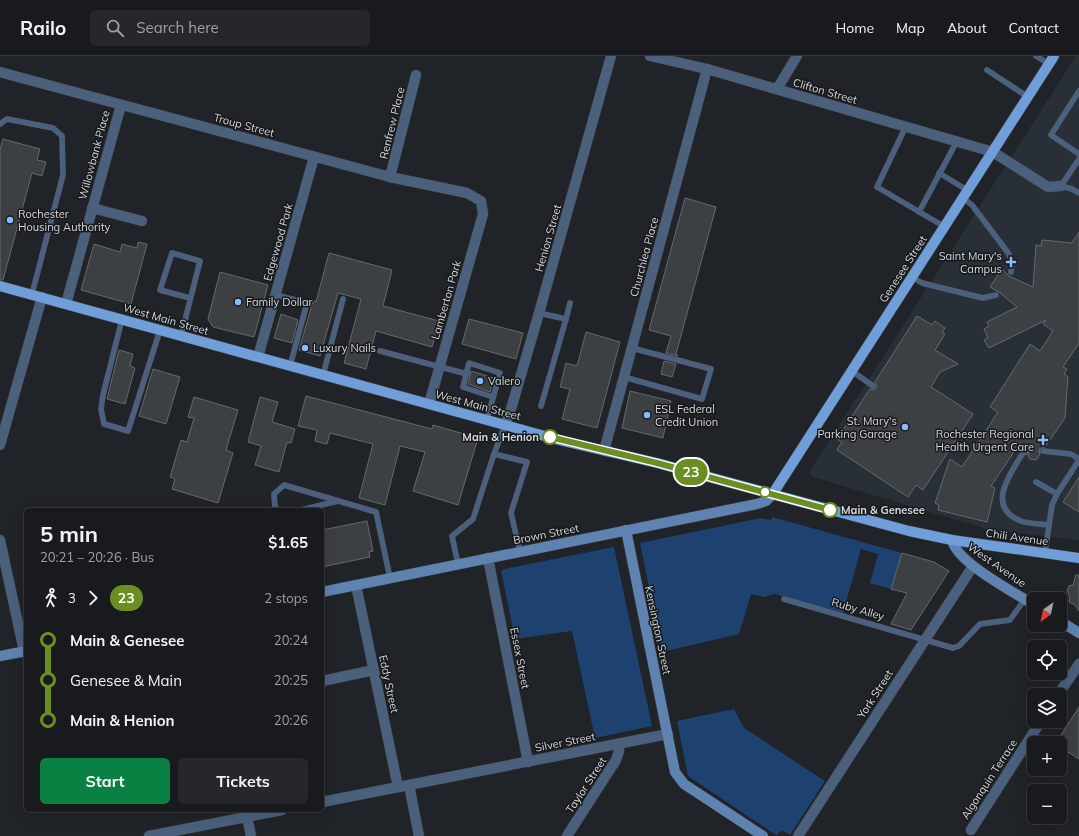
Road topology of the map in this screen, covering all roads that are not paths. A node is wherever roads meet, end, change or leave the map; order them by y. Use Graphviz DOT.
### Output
graph roads {
  1 [pos="611,56"];
  2 [pos="650,56"];
  3 [pos="797,56"];
  4 [pos="1036,56"];
  5 [pos="664,58"];
  6 [pos="1051,60"];
  7 [pos="707,69"];
  8 [pos="987,70"];
  9 [pos="0,72"];
  10 [pos="416,75"];
  11 [pos="776,89"];
  12 [pos="1079,91"];
  13 [pos="1028,97"];
  14 [pos="120,105"];
  15 [pos="0,124"];
  16 [pos="906,126"];
  17 [pos="957,141"];
  18 [pos="993,152"];
  19 [pos="1079,154"];
  20 [pos="314,157"];
  21 [pos="1079,159"];
  22 [pos="939,174"];
  23 [pos="390,177"];
  24 [pos="1061,186"];
  25 [pos="1079,193"];
  26 [pos="965,194"];
  27 [pos="481,201"];
  28 [pos="92,208"];
  29 [pos="919,212"];
  30 [pos="142,221"];
  31 [pos="944,227"];
  32 [pos="1011,272"];
  33 [pos="912,277"];
  34 [pos="0,286"];
  35 [pos="276,295"];
  36 [pos="996,295"];
  37 [pos="37,296"];
  38 [pos="190,298"];
  39 [pos="343,299"];
  40 [pos="570,303"];
  41 [pos="66,304"];
  42 [pos="539,313"];
  43 [pos="566,319"];
  44 [pos="122,320"];
  45 [pos="160,330"];
  46 [pos="181,336"];
  47 [pos="632,348"];
  48 [pos="380,351"];
  49 [pos="258,357"];
  50 [pos="290,366"];
  51 [pos="440,367"];
  52 [pos="852,371"];
  53 [pos="467,374"];
  54 [pos="323,375"];
  55 [pos="624,377"];
  56 [pos="873,386"];
  57 [pos="494,397"];
  58 [pos="429,404"];
  59 [pos="541,406"];
  60 [pos="487,420"];
  61 [pos="505,425"];
  62 [pos="0,445"];
  63 [pos="1043,450"];
  64 [pos="604,451"];
  65 [pos="1026,452"];
  66 [pos="494,454"];
  67 [pos="1079,460"];
  68 [pos="1036,482"];
  69 [pos="1057,494"];
  70 [pos="772,495"];
  71 [pos="338,501"];
  72 [pos="275,508"];
  73 [pos="309,508"];
  74 [pos="1049,525"];
  75 [pos="626,530"];
  76 [pos="0,540"];
  77 [pos="952,540"];
  78 [pos="520,552"];
  79 [pos="1045,553"];
  80 [pos="488,558"];
  81 [pos="1079,558"];
  82 [pos="458,564"];
  83 [pos="973,566"];
  84 [pos="390,578"];
  85 [pos="356,585"];
  86 [pos="324,592"];
  87 [pos="784,599"];
  88 [pos="1024,599"];
  89 [pos="1027,601"];
  90 [pos="1067,626"];
  91 [pos="1079,634"];
  92 [pos="926,638"];
  93 [pos="24,647"];
  94 [pos="24,651"];
  95 [pos="0,656"];
  96 [pos="1079,664"];
  97 [pos="374,670"];
  98 [pos="324,681"];
  99 [pos="1063,688"];
  100 [pos="1036,728"];
  101 [pos="668,734"];
  102 [pos="618,744"];
  103 [pos="1023,749"];
  104 [pos="1027,752"];
  105 [pos="528,762"];
  106 [pos="409,785"];
  107 [pos="398,787"];
  108 [pos="324,802"];
  109 [pos="271,812"];
  110 [pos="247,817"];
  111 [pos="971,830"];
  112 [pos="149,836"];
  113 [pos="251,836"];
  114 [pos="420,836"];
  115 [pos="567,836"];
  116 [pos="762,836"];
  117 [pos="798,836"];
  1 -- 42 [label="street, Henion Street"];
  2 -- 5 [label="street, Clifton Street"];
  3 -- 11 [label="street"];
  4 -- 6 [label="lane"];
  5 -- 7 [label="street, Clifton Street"];
  6 -- 13 [label="main road, Genesee Street"];
  7 -- 11 [label="street, Clifton Street"];
  7 -- 47 [label="street, Churchlea Place"];
  8 -- 13 [label="lane"];
  9 -- 14 [label="street, Troup Street"];
  10 -- 23 [label="street, Renfrew Place"];
  11 -- 16 [label="street, Clifton Street"];
  12 -- 19 [label="lane"];
  13 -- 18 [label="main road, Genesee Street"];
  14 -- 20 [label="street, Troup Street"];
  14 -- 28 [label="street, Willowbank Place"];
  15 -- 37 [label="lane"];
  16 -- 17 [label="street, Clifton Street"];
  16 -- 29 [label="lane"];
  17 -- 18 [label="street, Clifton Street"];
  17 -- 22 [label="lane"];
  18 -- 24 [label="street, Clifton Street"];
  18 -- 26 [label="main road, Genesee Street"];
  20 -- 23 [label="street, Troup Street"];
  20 -- 35 [label="street, Edgewood Park"];
  21 -- 24 [label="lane"];
  22 -- 26 [label="lane"];
  22 -- 29 [label="lane"];
  23 -- 27 [label="street, Troup Street"];
  24 -- 25 [label="lane"];
  26 -- 31 [label="main road, Genesee Street"];
  26 -- 32 [label="lane"];
  27 -- 51 [label="street, Lamberton Park"];
  28 -- 30 [label="street"];
  28 -- 41 [label="street, Willowbank Place"];
  29 -- 31 [label="lane"];
  31 -- 33 [label="main road, Genesee Street"];
  33 -- 36 [label="lane"];
  33 -- 52 [label="main road, Genesee Street"];
  34 -- 37 [label="main road, West Main Street"];
  35 -- 49 [label="street, Edgewood Park"];
  35 -- 50 [label="lane"];
  37 -- 41 [label="main road, West Main Street"];
  37 -- 62 [label="street"];
  38 -- 38 [label="lane"];
  38 -- 46 [label="lane"];
  39 -- 54 [label="lane"];
  40 -- 43 [label="lane"];
  41 -- 44 [label="main road, West Main Street"];
  42 -- 43 [label="lane"];
  42 -- 61 [label="street, Henion Street"];
  43 -- 59 [label="lane"];
  44 -- 45 [label="main road, West Main Street"];
  44 -- 45 [label="lane"];
  45 -- 46 [label="main road, West Main Street"];
  46 -- 49 [label="main road, West Main Street"];
  47 -- 55 [label="street, Churchlea Place"];
  47 -- 55 [label="lane"];
  48 -- 51 [label="lane"];
  49 -- 50 [label="main road, West Main Street"];
  50 -- 54 [label="main road, West Main Street"];
  51 -- 53 [label="lane"];
  51 -- 58 [label="street, Lamberton Park"];
  52 -- 56 [label="lane"];
  52 -- 70 [label="main road, Genesee Street"];
  53 -- 57 [label="lane"];
  53 -- 57 [label="lane"];
  54 -- 58 [label="main road, West Main Street"];
  55 -- 64 [label="street, Churchlea Place"];
  57 -- 60 [label="lane"];
  58 -- 60 [label="main road, West Main Street"];
  60 -- 61 [label="main road, West Main Street"];
  61 -- 64 [label="main road, West Main Street"];
  61 -- 66 [label="lane"];
  63 -- 67 [label="lane"];
  64 -- 70 [label="main road, West Main Street"];
  65 -- 74 [label="lane"];
  66 -- 78 [label="lane"];
  66 -- 82 [label="lane"];
  67 -- 69 [label="lane"];
  68 -- 69 [label="lane"];
  69 -- 74 [label="lane"];
  70 -- 75 [label="main road, Brown Street"];
  70 -- 77 [label="main road, West Main Street"];
  71 -- 72 [label="lane"];
  71 -- 73 [label="lane"];
  71 -- 84 [label="lane"];
  74 -- 79 [label="lane"];
  75 -- 78 [label="main road, Brown Street"];
  75 -- 101 [label="main road, Kensington Street"];
  76 -- 93 [label="street"];
  77 -- 79 [label="main road, Chili Avenue"];
  77 -- 83 [label="main road, West Avenue"];
  78 -- 80 [label="main road, Brown Street"];
  79 -- 81 [label="main road, Chili Avenue"];
  80 -- 82 [label="main road, Brown Street"];
  80 -- 105 [label="street, Essex Street"];
  82 -- 84 [label="main road, Brown Street"];
  83 -- 88 [label="main road, West Avenue"];
  83 -- 92 [label="street, York Street"];
  84 -- 85 [label="main road, Brown Street"];
  85 -- 86 [label="main road, Brown Street"];
  85 -- 97 [label="street, Eddy Street"];
  87 -- 92 [label="lane, Ruby Alley"];
  88 -- 89 [label="main road, West Avenue"];
  88 -- 92 [label="lane, Ruby Alley"];
  90 -- 91 [label="main road"];
  92 -- 117 [label="street, York Street"];
  94 -- 95 [label="main road"];
  96 -- 99 [label="street"];
  97 -- 98 [label="street"];
  97 -- 107 [label="street, Eddy Street"];
  100 -- 103 [label="street, Algonquin Terrace"];
  101 -- 102 [label="street, Silver Street"];
  101 -- 116 [label="main road"];
  102 -- 105 [label="street, Silver Street"];
  102 -- 115 [label="street, Taylor Street"];
  103 -- 104 [label="lane"];
  103 -- 111 [label="street, Algonquin Terrace"];
  105 -- 106 [label="street, Silver Street"];
  106 -- 107 [label="street, Silver Street"];
  106 -- 114 [label="street"];
  107 -- 108 [label="street, Silver Street"];
  109 -- 110 [label="street"];
  110 -- 112 [label="street"];
  110 -- 113 [label="street"];
}
